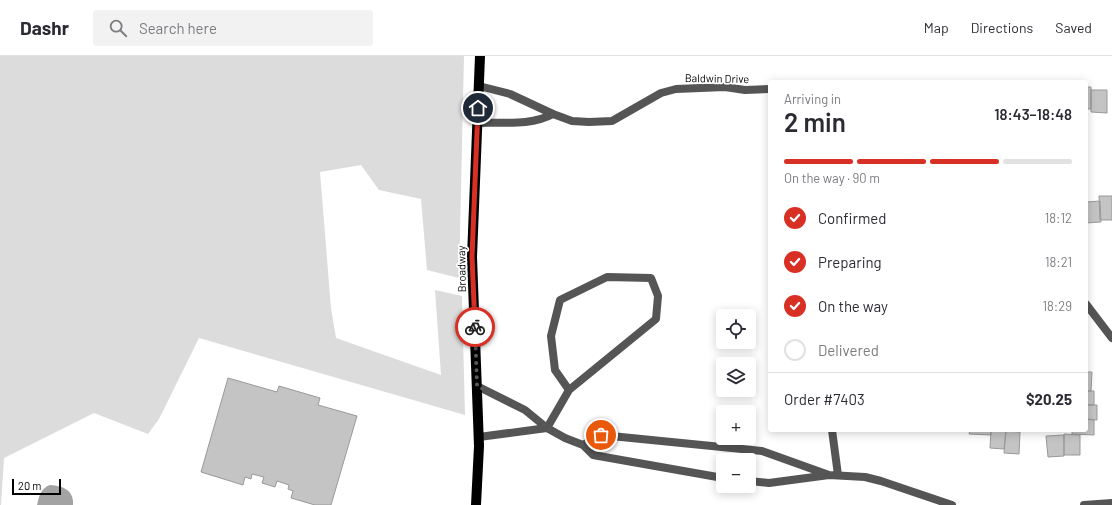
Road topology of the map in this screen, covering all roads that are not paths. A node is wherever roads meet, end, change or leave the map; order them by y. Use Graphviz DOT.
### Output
graph roads {
  1 [pos="480,56"];
  2 [pos="479,86"];
  3 [pos="768,89"];
  4 [pos="553,114"];
  5 [pos="477,123"];
  6 [pos="1088,307"];
  7 [pos="1112,338"];
  8 [pos="477,386"];
  9 [pos="569,390"];
  10 [pos="547,428"];
  11 [pos="832,432"];
  12 [pos="479,437"];
  13 [pos="583,445"];
  14 [pos="829,475"];
  15 [pos="838,475"];
  16 [pos="716,477"];
  17 [pos="756,482"];
  18 [pos="1112,503"];
  19 [pos="476,505"];
  20 [pos="952,505"];
  21 [pos="1084,505"];
  1 -- 2 [label="main road, Broadway"];
  2 -- 4 [label="street, Baldwin Drive"];
  2 -- 5 [label="main road, Broadway"];
  3 -- 4 [label="street, Baldwin Drive"];
  4 -- 5 [label="street"];
  5 -- 8 [label="main road, Broadway"];
  6 -- 7 [label="street"];
  8 -- 10 [label="street"];
  8 -- 12 [label="main road, Broadway"];
  9 -- 9 [label="street"];
  9 -- 10 [label="street"];
  10 -- 12 [label="street"];
  10 -- 13 [label="street"];
  11 -- 15 [label="street"];
  12 -- 19 [label="main road, Broadway"];
  13 -- 14 [label="street"];
  13 -- 16 [label="street"];
  14 -- 15 [label="street"];
  14 -- 17 [label="street"];
  15 -- 20 [label="street"];
  18 -- 21 [label="street"];
}
